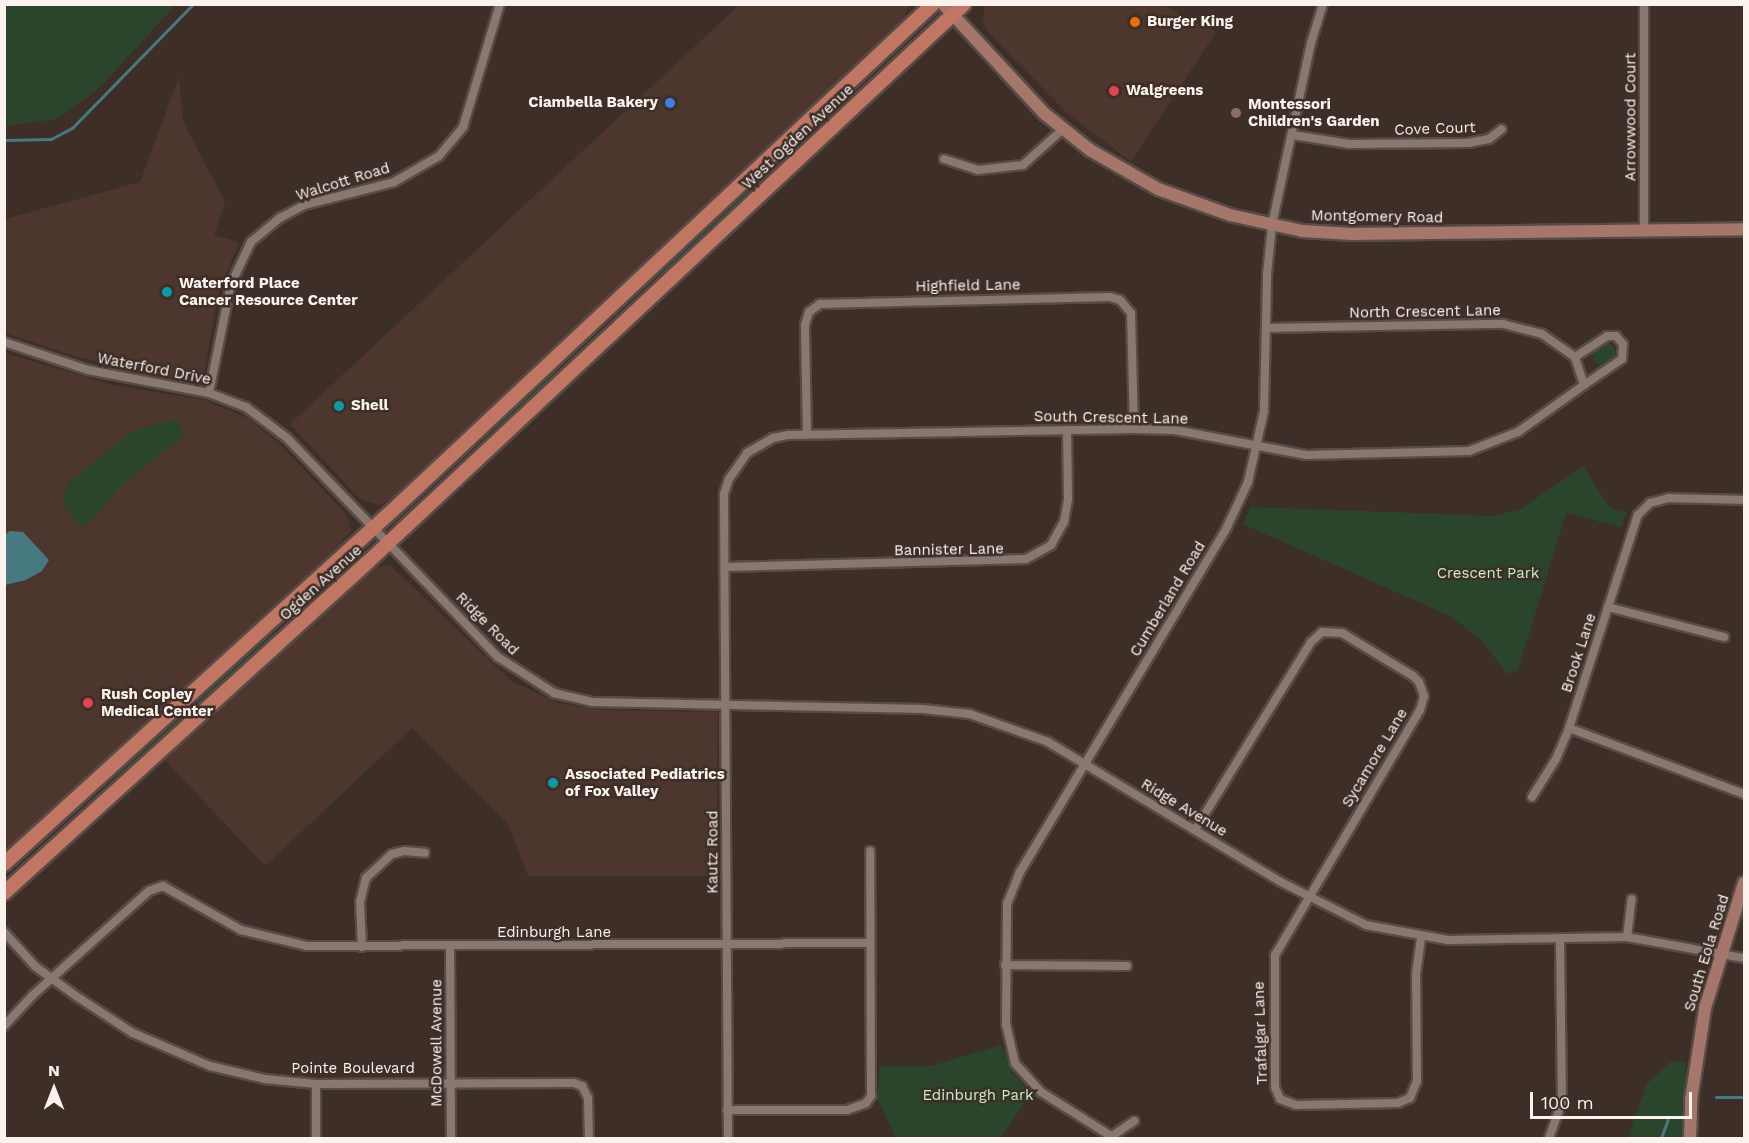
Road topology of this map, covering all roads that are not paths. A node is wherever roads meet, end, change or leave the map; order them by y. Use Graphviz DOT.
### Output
graph roads {
  1 [pos="500,4"];
  2 [pos="933,4"];
  3 [pos="963,4"];
  4 [pos="1644,4"];
  5 [pos="1320,6"];
  6 [pos="948,10"];
  7 [pos="1063,129"];
  8 [pos="1502,129"];
  9 [pos="1293,135"];
  10 [pos="944,159"];
  11 [pos="1272,225"];
  12 [pos="1744,229"];
  13 [pos="1644,231"];
  14 [pos="645,274"];
  15 [pos="656,294"];
  16 [pos="1266,328"];
  17 [pos="4,342"];
  18 [pos="1575,357"];
  19 [pos="1584,385"];
  20 [pos="209,393"];
  21 [pos="1134,429"];
  22 [pos="1067,430"];
  23 [pos="807,434"];
  24 [pos="1257,446"];
  25 [pos="724,494"];
  26 [pos="1744,500"];
  27 [pos="375,527"];
  28 [pos="390,542"];
  29 [pos="725,567"];
  30 [pos="1608,607"];
  31 [pos="1724,638"];
  32 [pos="725,705"];
  33 [pos="1569,728"];
  34 [pos="1085,764"];
  35 [pos="1744,794"];
  36 [pos="1532,797"];
  37 [pos="1195,830"];
  38 [pos="870,851"];
  39 [pos="425,853"];
  40 [pos="4,864"];
  41 [pos="1744,883"];
  42 [pos="4,893"];
  43 [pos="1307,897"];
  44 [pos="1632,898"];
  45 [pos="4,932"];
  46 [pos="1421,938"];
  47 [pos="1627,938"];
  48 [pos="1560,939"];
  49 [pos="870,943"];
  50 [pos="727,945"];
  51 [pos="362,947"];
  52 [pos="450,947"];
  53 [pos="1720,953"];
  54 [pos="1744,958"];
  55 [pos="1005,966"];
  56 [pos="1127,966"];
  57 [pos="52,979"];
  58 [pos="4,1026"];
  59 [pos="450,1082"];
  60 [pos="315,1084"];
  61 [pos="727,1110"];
  62 [pos="1134,1121"];
  63 [pos="1113,1137"];
  64 [pos="316,1138"];
  65 [pos="451,1138"];
  66 [pos="589,1138"];
  67 [pos="728,1138"];
  68 [pos="1549,1138"];
  69 [pos="1690,1138"];
  1 -- 20 [label="street, Walcott Road"];
  2 -- 14 [label="main road, West Ogden Avenue"];
  3 -- 6 [label="main road, West Ogden Avenue"];
  4 -- 13 [label="street, Arrowwood Court"];
  5 -- 9 [label="street, Cumberland Road"];
  6 -- 7 [label="street, Montgomery Road"];
  6 -- 15 [label="main road, West Ogden Avenue"];
  7 -- 10 [label="street"];
  7 -- 11 [label="street, Montgomery Road"];
  8 -- 9 [label="street, Cove Court"];
  9 -- 11 [label="street, Cumberland Road"];
  11 -- 13 [label="street, Montgomery Road"];
  11 -- 16 [label="street, Cumberland Road"];
  12 -- 13 [label="street, Montgomery Road"];
  14 -- 15 [label="main road"];
  14 -- 27 [label="main road, Ogden Avenue"];
  15 -- 28 [label="main road, Ogden Avenue"];
  16 -- 18 [label="street, North Crescent Lane"];
  16 -- 24 [label="street, Cumberland Road"];
  17 -- 20 [label="street, Waterford Drive"];
  18 -- 19 [label="street"];
  18 -- 19 [label="street, South Crescent Lane"];
  19 -- 24 [label="street, South Crescent Lane"];
  20 -- 27 [label="street, Waterford Drive"];
  21 -- 22 [label="street, South Crescent Lane"];
  21 -- 23 [label="street, Highfield Lane"];
  21 -- 24 [label="street, South Crescent Lane"];
  22 -- 23 [label="street, South Crescent Lane"];
  22 -- 29 [label="street, Bannister Lane"];
  23 -- 25 [label="street, South Crescent Lane"];
  24 -- 34 [label="street, Cumberland Road"];
  25 -- 29 [label="street, Kautz Road"];
  26 -- 30 [label="street, Brook Lane"];
  27 -- 28 [label="street, Waterford Drive"];
  27 -- 40 [label="main road, Ogden Avenue"];
  28 -- 32 [label="street, Ridge Road"];
  28 -- 42 [label="main road, Ogden Avenue"];
  29 -- 32 [label="street, Kautz Road"];
  30 -- 31 [label="street"];
  30 -- 33 [label="street, Brook Lane"];
  32 -- 34 [label="street, Ridge Avenue"];
  32 -- 50 [label="street, Kautz Road"];
  33 -- 35 [label="street"];
  33 -- 36 [label="street, Brook Lane"];
  34 -- 37 [label="street, Ridge Avenue"];
  34 -- 55 [label="street, Cumberland Road"];
  37 -- 43 [label="street, Ridge Avenue"];
  37 -- 43 [label="street, Sycamore Lane"];
  38 -- 49 [label="street"];
  39 -- 51 [label="street"];
  41 -- 53 [label="street, South Eola Road"];
  43 -- 46 [label="street, Ridge Avenue"];
  43 -- 46 [label="street, Trafalgar Lane"];
  44 -- 47 [label="street"];
  45 -- 57 [label="street, Pointe Boulevard"];
  46 -- 48 [label="street, Ridge Avenue"];
  47 -- 48 [label="street, Ridge Avenue"];
  47 -- 53 [label="street, Ridge Avenue"];
  48 -- 68 [label="street"];
  49 -- 50 [label="street, Edinburgh Lane"];
  49 -- 61 [label="street"];
  50 -- 52 [label="street, Edinburgh Lane"];
  50 -- 61 [label="street, Kautz Road"];
  51 -- 52 [label="street, Edinburgh Lane"];
  51 -- 57 [label="street, Edinburgh Lane"];
  52 -- 59 [label="street, McDowell Avenue"];
  53 -- 54 [label="street, Ridge Avenue"];
  53 -- 69 [label="street, South Eola Road"];
  55 -- 56 [label="street"];
  55 -- 63 [label="street, Cumberland Road"];
  57 -- 58 [label="street, Edinburgh Lane"];
  57 -- 60 [label="street, Pointe Boulevard"];
  59 -- 60 [label="street, Pointe Boulevard"];
  59 -- 65 [label="street, McDowell Avenue"];
  59 -- 66 [label="street, Pointe Boulevard"];
  60 -- 64 [label="street"];
  61 -- 67 [label="street, Kautz Road"];
  62 -- 63 [label="street, Cumberland Road"];
}
